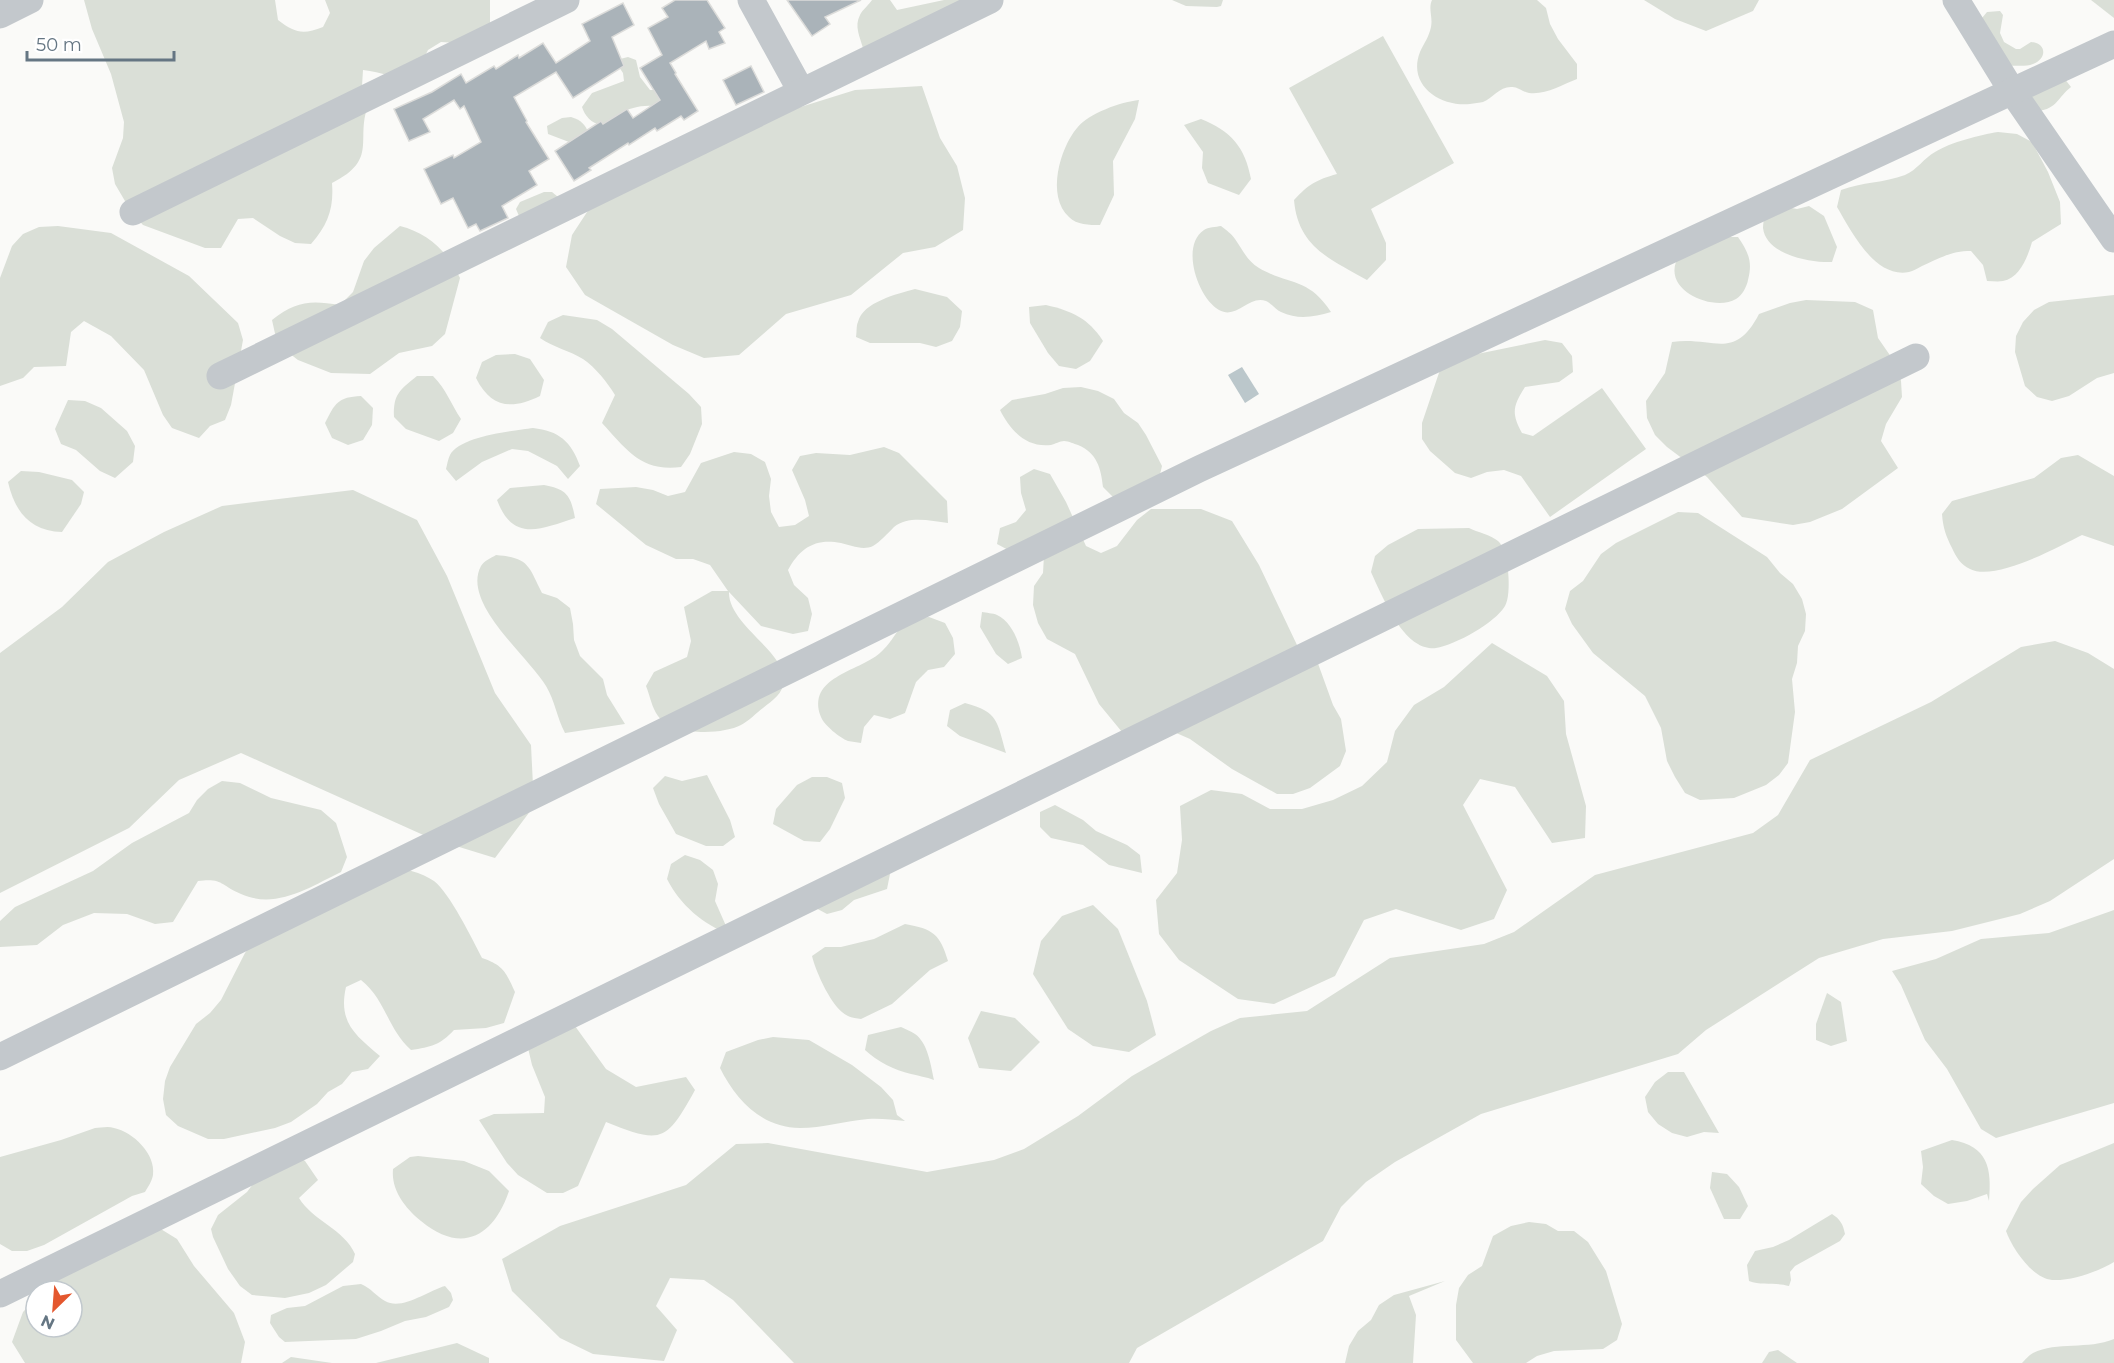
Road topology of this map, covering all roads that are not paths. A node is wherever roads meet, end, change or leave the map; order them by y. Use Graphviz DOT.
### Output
graph roads {
  1 [pos="30,0"];
  2 [pos="566,0"];
  3 [pos="751,0"];
  4 [pos="990,0"];
  5 [pos="1956,0"];
  6 [pos="0,15"];
  7 [pos="2114,44"];
  8 [pos="801,91"];
  9 [pos="2012,91"];
  10 [pos="133,212"];
  11 [pos="2114,239"];
  12 [pos="1916,357"];
  13 [pos="220,376"];
  14 [pos="0,1057"];
  15 [pos="0,1294"];
  1 -- 6 [label="street"];
  2 -- 10 [label="street"];
  3 -- 8 [label="street"];
  4 -- 8 [label="street"];
  5 -- 9 [label="street"];
  7 -- 9 [label="street"];
  8 -- 13 [label="street"];
  9 -- 11 [label="street"];
  9 -- 14 [label="street"];
  12 -- 15 [label="street"];
}
